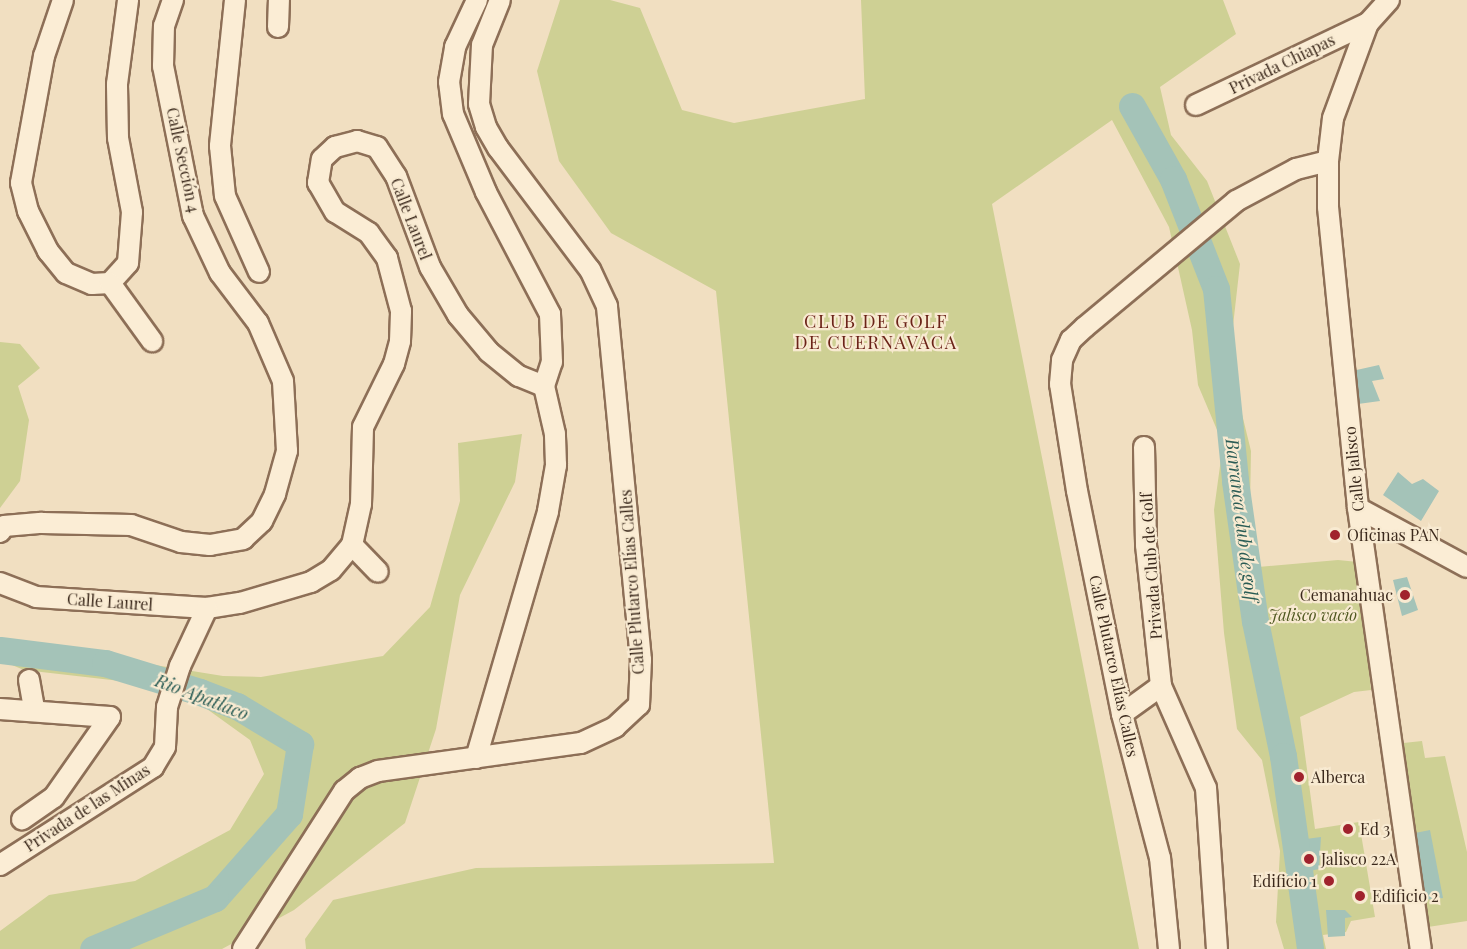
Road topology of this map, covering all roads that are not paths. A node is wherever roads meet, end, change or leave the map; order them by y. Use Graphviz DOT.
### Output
graph roads {
  1 [pos="63,0"];
  2 [pos="128,0"];
  3 [pos="173,0"];
  4 [pos="235,0"];
  5 [pos="279,0"];
  6 [pos="477,0"];
  7 [pos="500,0"];
  8 [pos="1389,0"];
  9 [pos="1368,23"];
  10 [pos="278,27"];
  11 [pos="1196,105"];
  12 [pos="1328,161"];
  13 [pos="259,272"];
  14 [pos="110,283"];
  15 [pos="152,341"];
  16 [pos="544,386"];
  17 [pos="1144,447"];
  18 [pos="1358,508"];
  19 [pos="0,532"];
  20 [pos="352,545"];
  21 [pos="1467,567"];
  22 [pos="378,572"];
  23 [pos="0,583"];
  24 [pos="207,608"];
  25 [pos="29,680"];
  26 [pos="1161,686"];
  27 [pos="0,709"];
  28 [pos="34,709"];
  29 [pos="1122,714"];
  30 [pos="476,758"];
  31 [pos="22,819"];
  32 [pos="0,865"];
  33 [pos="243,949"];
  34 [pos="1169,949"];
  35 [pos="1217,949"];
  36 [pos="1421,949"];
  1 -- 14 [label="street"];
  2 -- 14 [label="street"];
  3 -- 19 [label="street, Calle Sección 4"];
  4 -- 13 [label="street"];
  5 -- 10 [label="street"];
  6 -- 16 [label="street"];
  7 -- 30 [label="street, Calle Plutarco Elías Calles"];
  8 -- 9 [label="street, Calle Jalisco"];
  9 -- 11 [label="street, Privada Chiapas"];
  9 -- 12 [label="street, Calle Jalisco"];
  12 -- 18 [label="street, Calle Jalisco"];
  12 -- 29 [label="street, Calle Plutarco Elías Calles"];
  14 -- 15 [label="street"];
  16 -- 20 [label="street, Calle Laurel"];
  16 -- 30 [label="street"];
  17 -- 26 [label="street, Privada Club de Golf"];
  18 -- 21 [label="street"];
  18 -- 36 [label="street, Calle Jalisco"];
  20 -- 22 [label="street"];
  20 -- 24 [label="street, Calle Laurel"];
  23 -- 24 [label="street, Calle Laurel"];
  24 -- 32 [label="street, Privada de las Minas"];
  25 -- 28 [label="street"];
  26 -- 29 [label="street"];
  26 -- 35 [label="street, Privada Club de Golf"];
  27 -- 28 [label="street"];
  28 -- 31 [label="street"];
  29 -- 34 [label="street, Calle Plutarco Elías Calles"];
  30 -- 33 [label="street, Calle Plutarco Elías Calles"];
}
